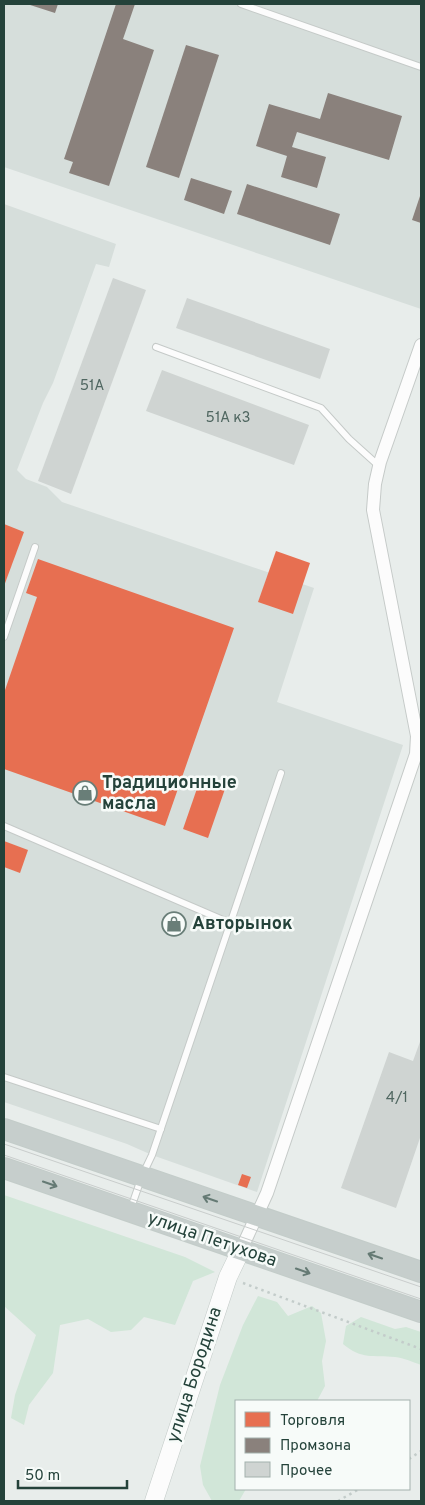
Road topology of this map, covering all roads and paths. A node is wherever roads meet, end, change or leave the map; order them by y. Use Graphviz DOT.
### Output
graph roads {
  1 [pos="241,4"];
  2 [pos="421,67"];
  3 [pos="421,346"];
  4 [pos="156,347"];
  5 [pos="379,466"];
  6 [pos="35,547"];
  7 [pos="4,638"];
  8 [pos="419,755"];
  9 [pos="281,773"];
  10 [pos="4,826"];
  11 [pos="230,923"];
  12 [pos="4,1077"];
  13 [pos="4,1128"];
  14 [pos="161,1129"];
  15 [pos="4,1168"];
  16 [pos="142,1176"];
  17 [pos="130,1212"];
  18 [pos="256,1215"];
  19 [pos="242,1250"];
  20 [pos="421,1272"];
  21 [pos="228,1277"];
  22 [pos="421,1312"];
  23 [pos="421,1349"];
  24 [pos="421,1451"];
  25 [pos="410,1458"];
  26 [pos="357,1490"];
  27 [pos="154,1501"];
  28 [pos="338,1501"];
  1 -- 2 [label="lane"];
  3 -- 5 [label="street"];
  4 -- 5 [label="lane"];
  5 -- 8 [label="street"];
  6 -- 7 [label="lane"];
  8 -- 18 [label="street"];
  9 -- 11 [label="lane"];
  10 -- 11 [label="lane"];
  11 -- 14 [label="lane"];
  12 -- 14 [label="lane"];
  13 -- 16 [label="highway"];
  14 -- 16 [label="lane"];
  15 -- 17 [label="highway, улица Петухова, one-way"];
  16 -- 17 [label="lane"];
  18 -- 16 [label="highway, one-way"];
  17 -- 19 [label="highway, улица Петухова"];
  18 -- 19 [label="street"];
  20 -- 18 [label="highway, one-way"];
  19 -- 21 [label="main road, улица Бородина"];
  19 -- 22 [label="highway, улица Петухова, one-way"];
  21 -- 23 [label="path"];
  21 -- 27 [label="main road, улица Бородина"];
  24 -- 25 [label="path"];
  26 -- 28 [label="path"];
}
